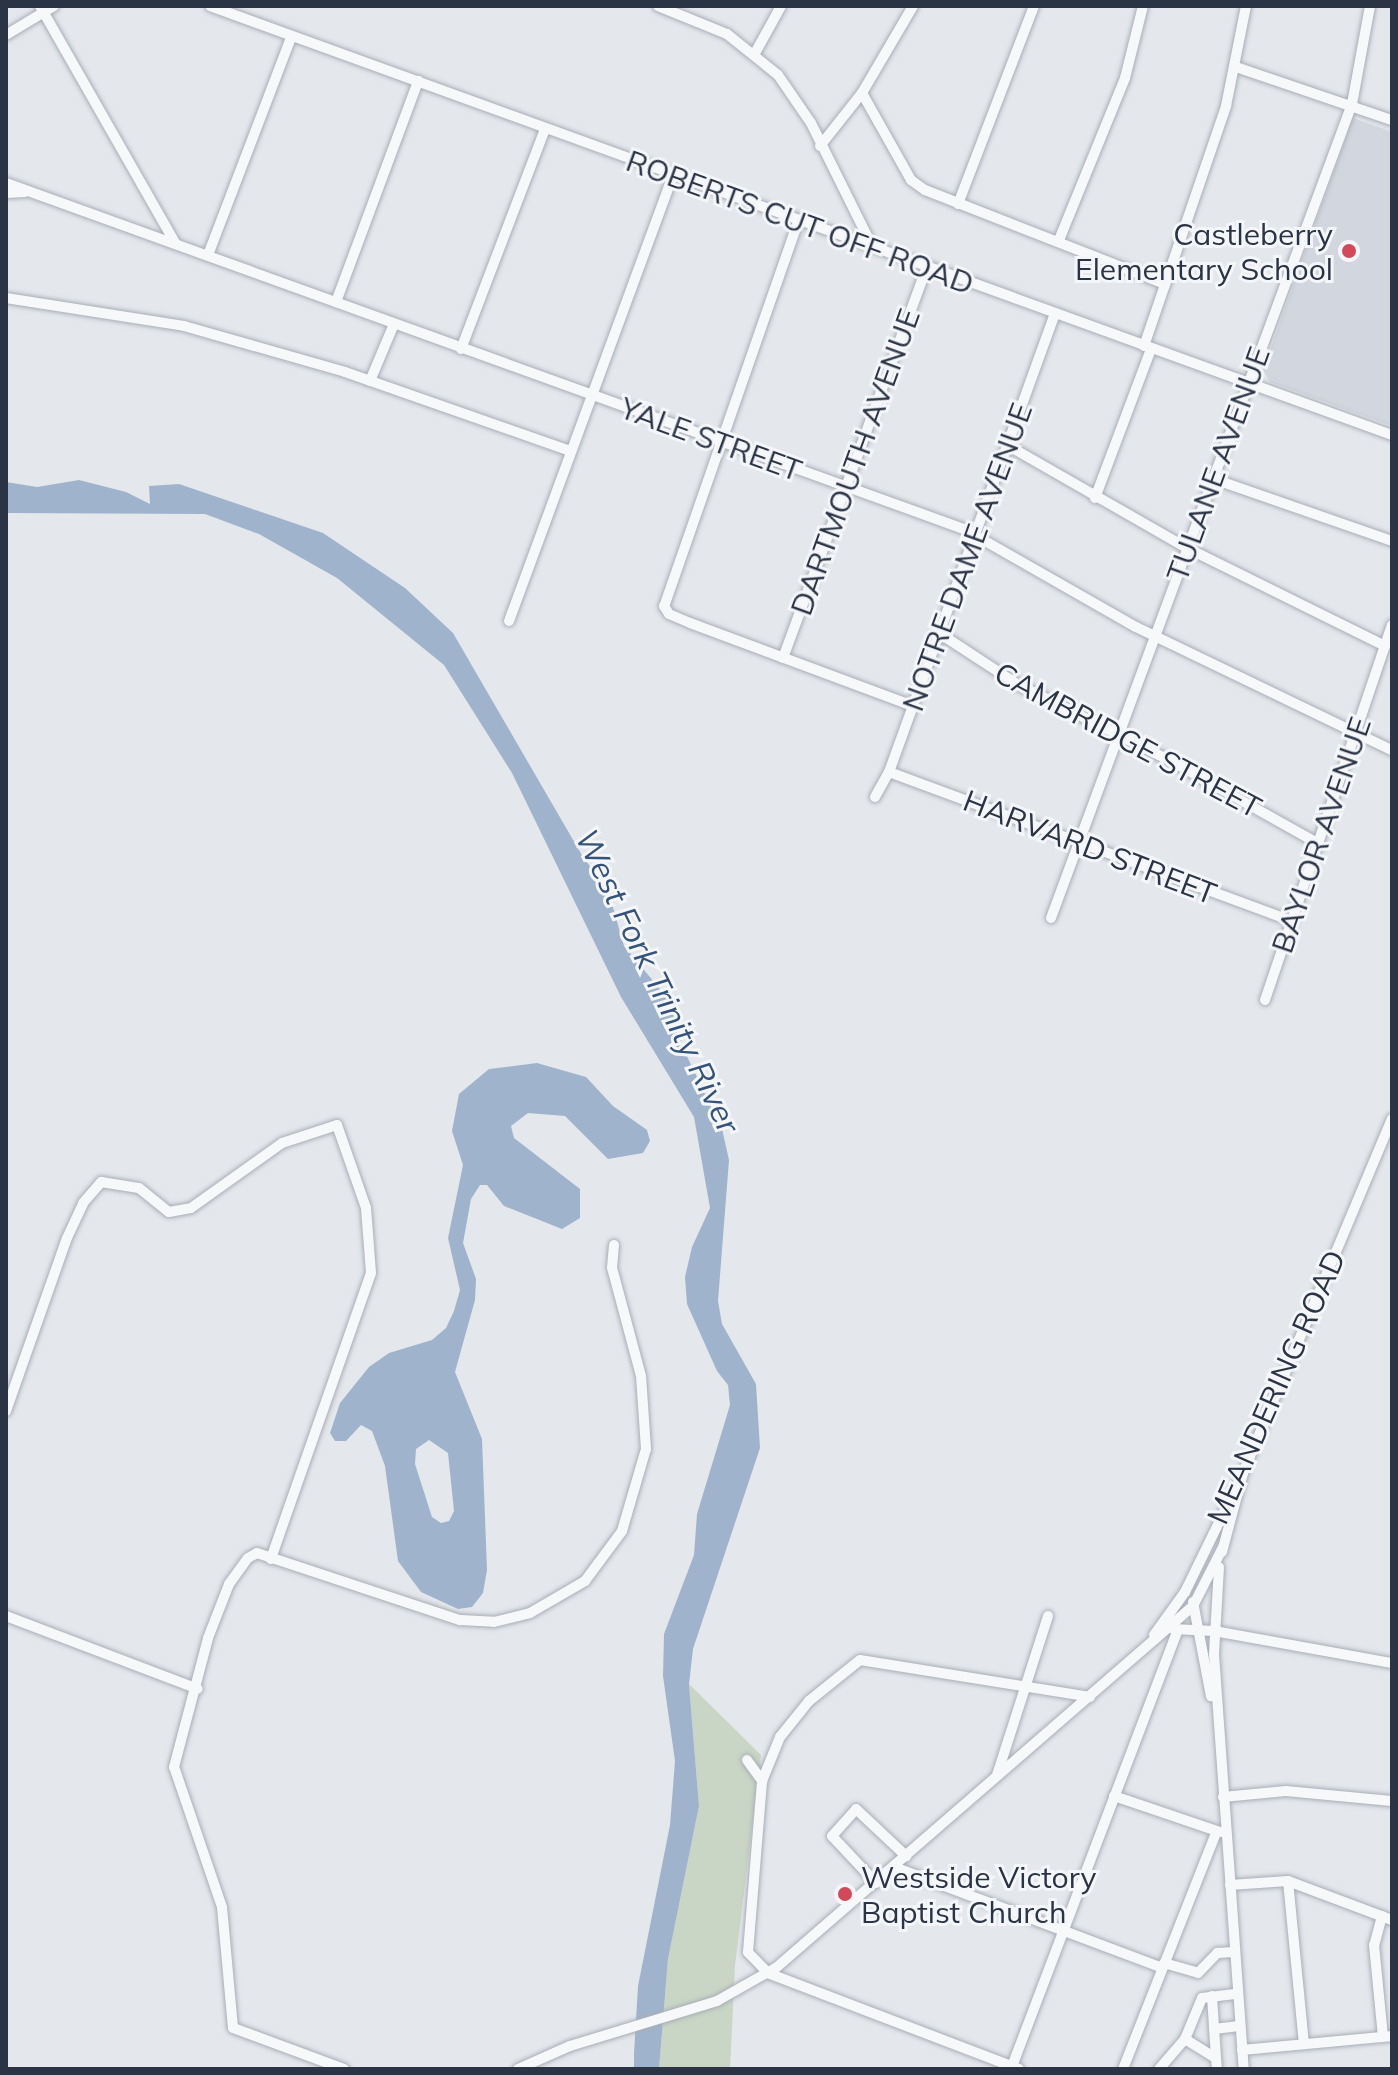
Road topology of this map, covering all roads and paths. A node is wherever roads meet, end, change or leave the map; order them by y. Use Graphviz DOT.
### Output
graph roads {
  1 [pos="54,6"];
  2 [pos="210,6"];
  3 [pos="660,6"];
  4 [pos="781,6"];
  5 [pos="913,6"];
  6 [pos="1034,6"];
  7 [pos="1143,6"];
  8 [pos="1246,6"];
  9 [pos="1370,6"];
  10 [pos="42,9"];
  11 [pos="6,35"];
  12 [pos="291,38"];
  13 [pos="754,55"];
  14 [pos="1236,67"];
  15 [pos="418,81"];
  16 [pos="862,93"];
  17 [pos="1352,104"];
  18 [pos="1392,120"];
  19 [pos="545,129"];
  20 [pos="820,146"];
  21 [pos="673,176"];
  22 [pos="6,183"];
  23 [pos="31,191"];
  24 [pos="6,193"];
  25 [pos="958,204"];
  26 [pos="798,222"];
  27 [pos="1059,240"];
  28 [pos="177,244"];
  29 [pos="872,246"];
  30 [pos="208,255"];
  31 [pos="927,266"];
  32 [pos="1165,284"];
  33 [pos="6,298"];
  34 [pos="336,302"];
  35 [pos="1054,315"];
  36 [pos="394,324"];
  37 [pos="1148,347"];
  38 [pos="461,349"];
  39 [pos="370,381"];
  40 [pos="1248,383"];
  41 [pos="590,395"];
  42 [pos="1392,435"];
  43 [pos="720,441"];
  44 [pos="1007,445"];
  45 [pos="570,451"];
  46 [pos="1211,478"];
  47 [pos="846,488"];
  48 [pos="1095,498"];
  49 [pos="975,534"];
  50 [pos="1392,541"];
  51 [pos="1187,548"];
  52 [pos="509,621"];
  53 [pos="1392,625"];
  54 [pos="939,633"];
  55 [pos="1153,635"];
  56 [pos="1385,646"];
  57 [pos="783,658"];
  58 [pos="913,706"];
  59 [pos="1118,734"];
  60 [pos="1356,736"];
  61 [pos="1392,750"];
  62 [pos="889,772"];
  63 [pos="875,797"];
  64 [pos="1079,842"];
  65 [pos="1319,844"];
  66 [pos="1051,918"];
  67 [pos="1291,921"];
  68 [pos="1265,1000"];
  69 [pos="1392,1119"];
  70 [pos="614,1245"];
  71 [pos="6,1411"];
  72 [pos="1243,1473"];
  73 [pos="1223,1547"];
  74 [pos="271,1559"];
  75 [pos="1201,1562"];
  76 [pos="1193,1606"];
  77 [pos="6,1616"];
  78 [pos="1048,1616"];
  79 [pos="1173,1629"];
  80 [pos="1195,1630"];
  81 [pos="1214,1631"];
  82 [pos="1146,1647"];
  83 [pos="1392,1663"];
  84 [pos="1026,1686"];
  85 [pos="198,1689"];
  86 [pos="1090,1697"];
  87 [pos="1218,1726"];
  88 [pos="747,1760"];
  89 [pos="997,1777"];
  90 [pos="762,1781"];
  91 [pos="1114,1796"];
  92 [pos="1223,1797"];
  93 [pos="1392,1801"];
  94 [pos="1220,1832"];
  95 [pos="906,1856"];
  96 [pos="894,1867"];
  97 [pos="1288,1881"];
  98 [pos="876,1883"];
  99 [pos="1230,1885"];
  100 [pos="1387,1918"];
  101 [pos="1064,1930"];
  102 [pos="1234,1952"];
  103 [pos="1163,1965"];
  104 [pos="768,1973"];
  105 [pos="1237,1994"];
  106 [pos="1212,1996"];
  107 [pos="1239,2026"];
  108 [pos="1214,2029"];
  109 [pos="1388,2037"];
  110 [pos="1185,2039"];
  111 [pos="1304,2044"];
  112 [pos="1242,2050"];
  113 [pos="1216,2064"];
  114 [pos="1014,2068"];
  115 [pos="344,2069"];
  116 [pos="518,2069"];
  117 [pos="1123,2069"];
  118 [pos="1159,2069"];
  119 [pos="1244,2069"];
  1 -- 10 [label="street"];
  2 -- 12 [label="street, ROBERTS CUT OFF ROAD"];
  3 -- 13 [label="street"];
  4 -- 13 [label="street"];
  5 -- 16 [label="street"];
  6 -- 25 [label="street"];
  7 -- 27 [label="street"];
  8 -- 14 [label="street"];
  9 -- 17 [label="street, TULANE AVENUE"];
  10 -- 11 [label="street"];
  10 -- 28 [label="street"];
  12 -- 15 [label="street, ROBERTS CUT OFF ROAD"];
  12 -- 30 [label="street"];
  13 -- 20 [label="street"];
  14 -- 17 [label="street"];
  14 -- 32 [label="street"];
  15 -- 19 [label="street, ROBERTS CUT OFF ROAD"];
  15 -- 34 [label="street"];
  16 -- 20 [label="street"];
  16 -- 25 [label="street"];
  17 -- 18 [label="street"];
  17 -- 40 [label="street, TULANE AVENUE"];
  19 -- 21 [label="street, ROBERTS CUT OFF ROAD"];
  19 -- 38 [label="street"];
  20 -- 29 [label="street"];
  21 -- 26 [label="street, ROBERTS CUT OFF ROAD"];
  21 -- 41 [label="street"];
  22 -- 23 [label="street, YALE STREET"];
  23 -- 24 [label="street"];
  23 -- 28 [label="street, YALE STREET"];
  25 -- 27 [label="street"];
  26 -- 29 [label="street, ROBERTS CUT OFF ROAD"];
  26 -- 43 [label="street"];
  27 -- 32 [label="street"];
  28 -- 30 [label="street, YALE STREET"];
  29 -- 31 [label="street, ROBERTS CUT OFF ROAD"];
  30 -- 34 [label="street, YALE STREET"];
  31 -- 35 [label="street, ROBERTS CUT OFF ROAD"];
  31 -- 47 [label="street, DARTMOUTH AVENUE"];
  32 -- 37 [label="street"];
  33 -- 39 [label="street"];
  34 -- 36 [label="street, YALE STREET"];
  35 -- 37 [label="street, ROBERTS CUT OFF ROAD"];
  35 -- 44 [label="street, NOTRE DAME AVENUE"];
  36 -- 38 [label="street, YALE STREET"];
  36 -- 39 [label="street"];
  37 -- 40 [label="street, ROBERTS CUT OFF ROAD"];
  37 -- 48 [label="street"];
  38 -- 41 [label="street, YALE STREET"];
  39 -- 45 [label="street"];
  40 -- 42 [label="street, ROBERTS CUT OFF ROAD"];
  40 -- 46 [label="street, TULANE AVENUE"];
  41 -- 43 [label="street, YALE STREET"];
  41 -- 45 [label="street"];
  43 -- 47 [label="street, YALE STREET"];
  43 -- 57 [label="street"];
  44 -- 48 [label="street"];
  44 -- 49 [label="street, NOTRE DAME AVENUE"];
  45 -- 52 [label="street"];
  46 -- 50 [label="street"];
  46 -- 51 [label="street, TULANE AVENUE"];
  47 -- 49 [label="street, YALE STREET"];
  47 -- 57 [label="street, DARTMOUTH AVENUE"];
  48 -- 51 [label="street"];
  49 -- 54 [label="street, NOTRE DAME AVENUE"];
  49 -- 55 [label="street, YALE STREET"];
  51 -- 55 [label="street, TULANE AVENUE"];
  51 -- 56 [label="street"];
  53 -- 56 [label="street, BAYLOR AVENUE"];
  54 -- 58 [label="street, NOTRE DAME AVENUE"];
  54 -- 59 [label="street, CAMBRIDGE STREET"];
  55 -- 59 [label="street, TULANE AVENUE"];
  55 -- 60 [label="street, YALE STREET"];
  56 -- 60 [label="street, BAYLOR AVENUE"];
  57 -- 58 [label="street"];
  58 -- 62 [label="street, NOTRE DAME AVENUE"];
  59 -- 64 [label="street, TULANE AVENUE"];
  59 -- 65 [label="street, CAMBRIDGE STREET"];
  60 -- 61 [label="street, YALE STREET"];
  60 -- 65 [label="street, BAYLOR AVENUE"];
  62 -- 63 [label="street, NOTRE DAME AVENUE"];
  62 -- 64 [label="street, HARVARD STREET"];
  64 -- 66 [label="street, TULANE AVENUE"];
  64 -- 67 [label="street, HARVARD STREET"];
  65 -- 67 [label="street, BAYLOR AVENUE"];
  67 -- 68 [label="street, BAYLOR AVENUE"];
  69 -- 72 [label="street, MEANDERING ROAD"];
  70 -- 74 [label="street"];
  71 -- 74 [label="street"];
  72 -- 73 [label="street"];
  72 -- 75 [label="street, MEANDERING ROAD"];
  73 -- 76 [label="street, MEANDERING ROAD"];
  73 -- 81 [label="street"];
  74 -- 85 [label="street"];
  75 -- 76 [label="street"];
  75 -- 82 [label="street, MEANDERING ROAD"];
  76 -- 79 [label="street, MEANDERING ROAD"];
  76 -- 80 [label="street"];
  77 -- 85 [label="street"];
  78 -- 84 [label="street"];
  79 -- 80 [label="street"];
  79 -- 82 [label="street, MEANDERING ROAD"];
  79 -- 91 [label="street"];
  80 -- 81 [label="street"];
  80 -- 87 [label="street"];
  81 -- 83 [label="street"];
  81 -- 87 [label="street"];
  82 -- 86 [label="street, MEANDERING ROAD"];
  84 -- 86 [label="street"];
  84 -- 89 [label="street"];
  84 -- 90 [label="street"];
  85 -- 115 [label="street"];
  86 -- 89 [label="street, MEANDERING ROAD"];
  87 -- 92 [label="street"];
  88 -- 90 [label="street"];
  89 -- 95 [label="street, MEANDERING ROAD"];
  90 -- 104 [label="street"];
  91 -- 94 [label="street"];
  91 -- 101 [label="street"];
  92 -- 93 [label="street"];
  92 -- 94 [label="street"];
  94 -- 99 [label="street"];
  94 -- 103 [label="street"];
  95 -- 96 [label="street, MEANDERING ROAD"];
  95 -- 98 [label="street"];
  96 -- 98 [label="street, MEANDERING ROAD"];
  96 -- 101 [label="street"];
  97 -- 99 [label="street"];
  97 -- 100 [label="street"];
  97 -- 111 [label="street"];
  98 -- 104 [label="street, MEANDERING ROAD"];
  99 -- 102 [label="street"];
  100 -- 109 [label="street"];
  101 -- 103 [label="street"];
  101 -- 114 [label="street"];
  102 -- 103 [label="street"];
  102 -- 105 [label="street"];
  103 -- 117 [label="street"];
  104 -- 114 [label="street"];
  104 -- 116 [label="street, MEANDERING ROAD"];
  105 -- 106 [label="street"];
  105 -- 107 [label="street"];
  106 -- 108 [label="street"];
  106 -- 110 [label="street"];
  107 -- 108 [label="street"];
  107 -- 112 [label="street"];
  108 -- 113 [label="street"];
  109 -- 111 [label="street"];
  110 -- 113 [label="street"];
  110 -- 118 [label="street"];
  111 -- 112 [label="street"];
  112 -- 119 [label="street"];
}
